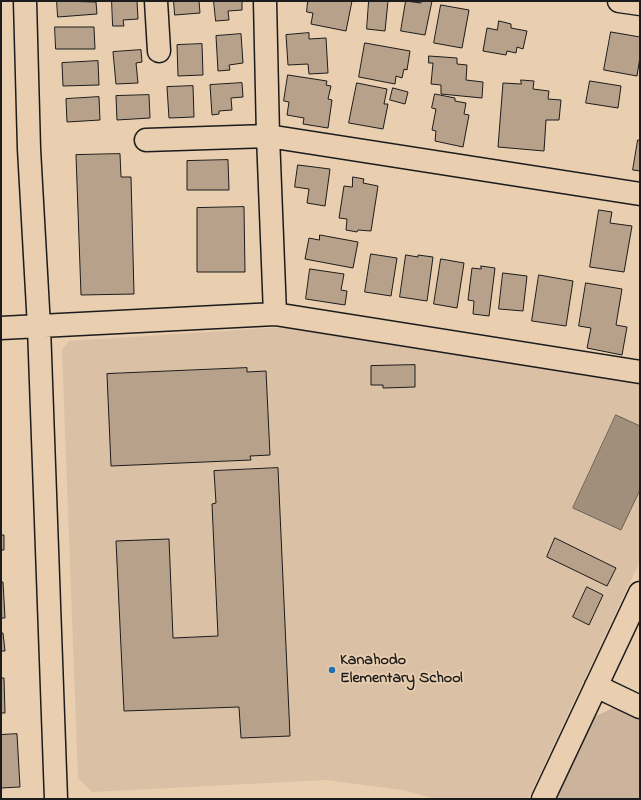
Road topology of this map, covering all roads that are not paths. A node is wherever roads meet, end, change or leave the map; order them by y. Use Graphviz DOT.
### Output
graph roads {
  1 [pos="25,1"];
  2 [pos="156,1"];
  3 [pos="265,1"];
  4 [pos="619,1"];
  5 [pos="640,4"];
  6 [pos="159,51"];
  7 [pos="268,136"];
  8 [pos="146,140"];
  9 [pos="640,194"];
  10 [pos="275,314"];
  11 [pos="39,327"];
  12 [pos="1,328"];
  13 [pos="640,372"];
  14 [pos="640,594"];
  15 [pos="596,686"];
  16 [pos="640,707"];
  17 [pos="56,799"];
  18 [pos="543,799"];
  1 -- 11 [label="street"];
  2 -- 6 [label="street"];
  3 -- 7 [label="street"];
  4 -- 5 [label="street"];
  7 -- 8 [label="street"];
  7 -- 9 [label="street"];
  7 -- 10 [label="street"];
  10 -- 11 [label="street"];
  10 -- 13 [label="street"];
  11 -- 12 [label="street"];
  11 -- 17 [label="street"];
  14 -- 15 [label="street"];
  15 -- 16 [label="street"];
  15 -- 18 [label="street"];
}
